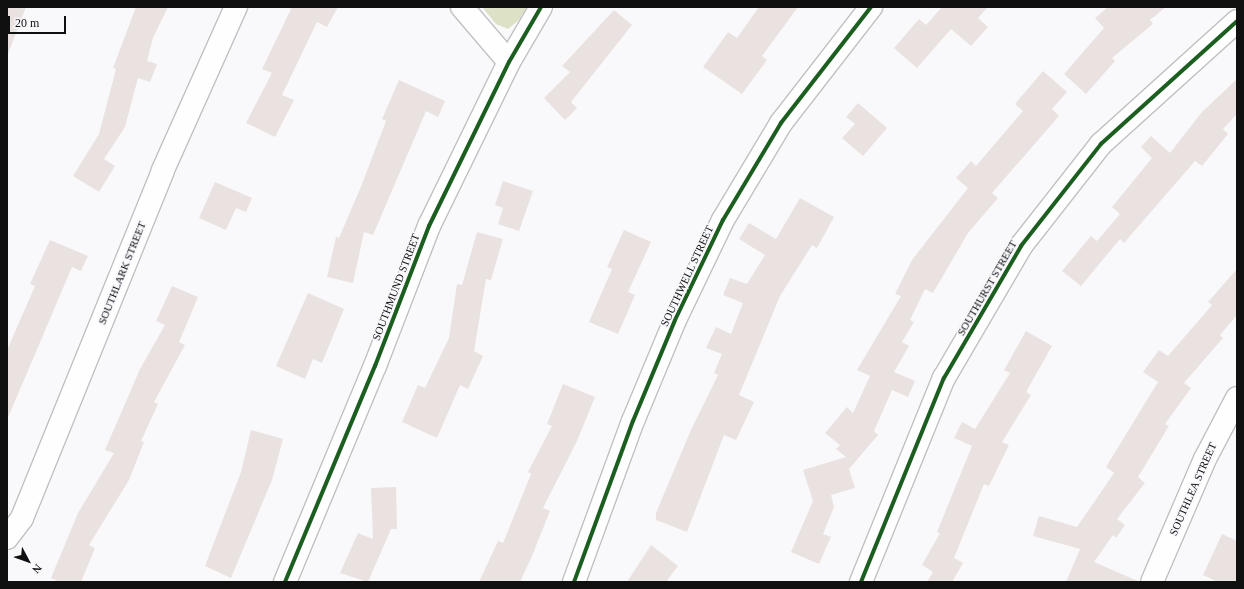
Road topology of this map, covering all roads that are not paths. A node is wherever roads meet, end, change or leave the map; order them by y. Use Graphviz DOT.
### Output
graph roads {
  1 [pos="236,7"];
  2 [pos="462,7"];
  3 [pos="541,7"];
  4 [pos="871,7"];
  5 [pos="1237,21"];
  6 [pos="509,62"];
  7 [pos="1237,398"];
  8 [pos="7,538"];
  9 [pos="285,582"];
  10 [pos="574,582"];
  11 [pos="861,582"];
  12 [pos="1152,582"];
  1 -- 8 [label="street, SOUTHLARK STREET"];
  2 -- 6 [label="street"];
  3 -- 6 [label="street, SOUTHMUND STREET"];
  4 -- 10 [label="street, SOUTHWELL STREET"];
  5 -- 11 [label="street, SOUTHURST STREET"];
  6 -- 9 [label="street, SOUTHMUND STREET"];
  7 -- 12 [label="street, SOUTHLEA STREET"];
}
